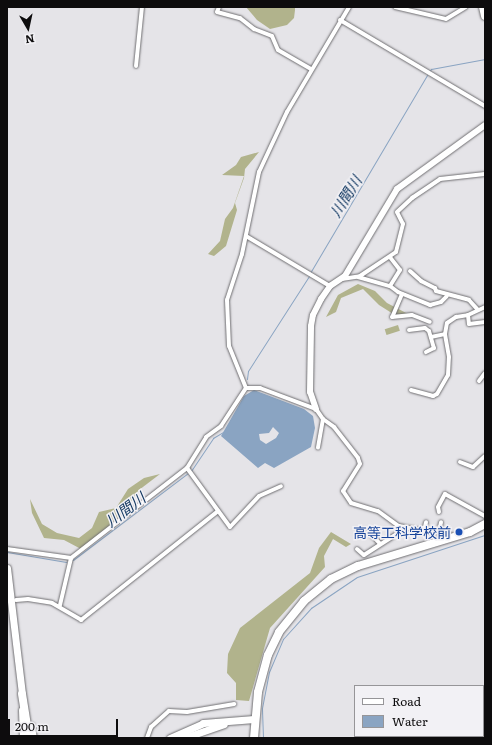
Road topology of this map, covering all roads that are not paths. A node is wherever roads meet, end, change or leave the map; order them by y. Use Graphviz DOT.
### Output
graph roads {
  1 [pos="142,7"];
  2 [pos="219,7"];
  3 [pos="349,7"];
  4 [pos="395,7"];
  5 [pos="466,7"];
  6 [pos="484,7"];
  7 [pos="485,16"];
  8 [pos="340,20"];
  9 [pos="136,66"];
  10 [pos="311,69"];
  11 [pos="485,106"];
  12 [pos="485,125"];
  13 [pos="485,174"];
  14 [pos="246,236"];
  15 [pos="390,257"];
  16 [pos="410,271"];
  17 [pos="358,277"];
  18 [pos="341,279"];
  19 [pos="330,286"];
  20 [pos="390,286"];
  21 [pos="402,294"];
  22 [pos="447,296"];
  23 [pos="485,307"];
  24 [pos="478,310"];
  25 [pos="468,315"];
  26 [pos="430,322"];
  27 [pos="485,322"];
  28 [pos="409,330"];
  29 [pos="445,334"];
  30 [pos="431,337"];
  31 [pos="426,352"];
  32 [pos="485,373"];
  33 [pos="479,380"];
  34 [pos="246,388"];
  35 [pos="411,390"];
  36 [pos="316,409"];
  37 [pos="323,419"];
  38 [pos="318,448"];
  39 [pos="485,456"];
  40 [pos="460,462"];
  41 [pos="187,468"];
  42 [pos="281,486"];
  43 [pos="218,511"];
  44 [pos="439,512"];
  45 [pos="485,516"];
  46 [pos="426,522"];
  47 [pos="441,522"];
  48 [pos="485,524"];
  49 [pos="406,528"];
  50 [pos="424,531"];
  51 [pos="439,531"];
  52 [pos="369,532"];
  53 [pos="450,538"];
  54 [pos="380,544"];
  55 [pos="7,549"];
  56 [pos="357,549"];
  57 [pos="71,558"];
  58 [pos="7,568"];
  59 [pos="16,600"];
  60 [pos="60,605"];
  61 [pos="20,676"];
  62 [pos="22,694"];
  63 [pos="234,704"];
  64 [pos="254,719"];
  65 [pos="23,738"];
  66 [pos="28,738"];
  67 [pos="33,738"];
  68 [pos="147,738"];
  69 [pos="170,738"];
  70 [pos="184,738"];
  71 [pos="254,738"];
  1 -- 9 [label="street"];
  2 -- 10 [label="street"];
  3 -- 8 [label="street"];
  4 -- 5 [label="street"];
  6 -- 7 [label="highway"];
  8 -- 10 [label="street"];
  8 -- 11 [label="street"];
  10 -- 14 [label="street"];
  12 -- 18 [label="street"];
  13 -- 15 [label="street"];
  14 -- 19 [label="street"];
  14 -- 34 [label="street"];
  15 -- 17 [label="street"];
  15 -- 20 [label="street"];
  16 -- 22 [label="street"];
  17 -- 18 [label="street"];
  17 -- 20 [label="street"];
  18 -- 19 [label="street"];
  19 -- 36 [label="street"];
  20 -- 21 [label="street"];
  21 -- 22 [label="street"];
  21 -- 26 [label="street"];
  22 -- 24 [label="street"];
  23 -- 24 [label="street"];
  24 -- 25 [label="street"];
  25 -- 27 [label="street"];
  25 -- 29 [label="street"];
  28 -- 30 [label="street"];
  29 -- 30 [label="street"];
  29 -- 35 [label="street"];
  30 -- 31 [label="street"];
  32 -- 33 [label="street"];
  34 -- 36 [label="street"];
  34 -- 41 [label="street"];
  36 -- 37 [label="street"];
  37 -- 38 [label="street"];
  37 -- 49 [label="street"];
  39 -- 40 [label="street"];
  41 -- 43 [label="street"];
  41 -- 57 [label="street"];
  42 -- 43 [label="street"];
  43 -- 60 [label="street"];
  44 -- 45 [label="street"];
  46 -- 50 [label="street"];
  47 -- 51 [label="street"];
  48 -- 53 [label="highway"];
  49 -- 50 [label="street"];
  49 -- 54 [label="street"];
  50 -- 51 [label="street"];
  51 -- 53 [label="street"];
  52 -- 54 [label="street"];
  53 -- 64 [label="highway"];
  54 -- 56 [label="street"];
  55 -- 57 [label="street"];
  57 -- 60 [label="street"];
  58 -- 61 [label="main road"];
  59 -- 60 [label="street"];
  61 -- 62 [label="main road"];
  61 -- 65 [label="main road"];
  61 -- 67 [label="main road"];
  62 -- 66 [label="highway"];
  63 -- 68 [label="street"];
  64 -- 69 [label="main road"];
  64 -- 70 [label="main road"];
  64 -- 71 [label="highway"];
}
